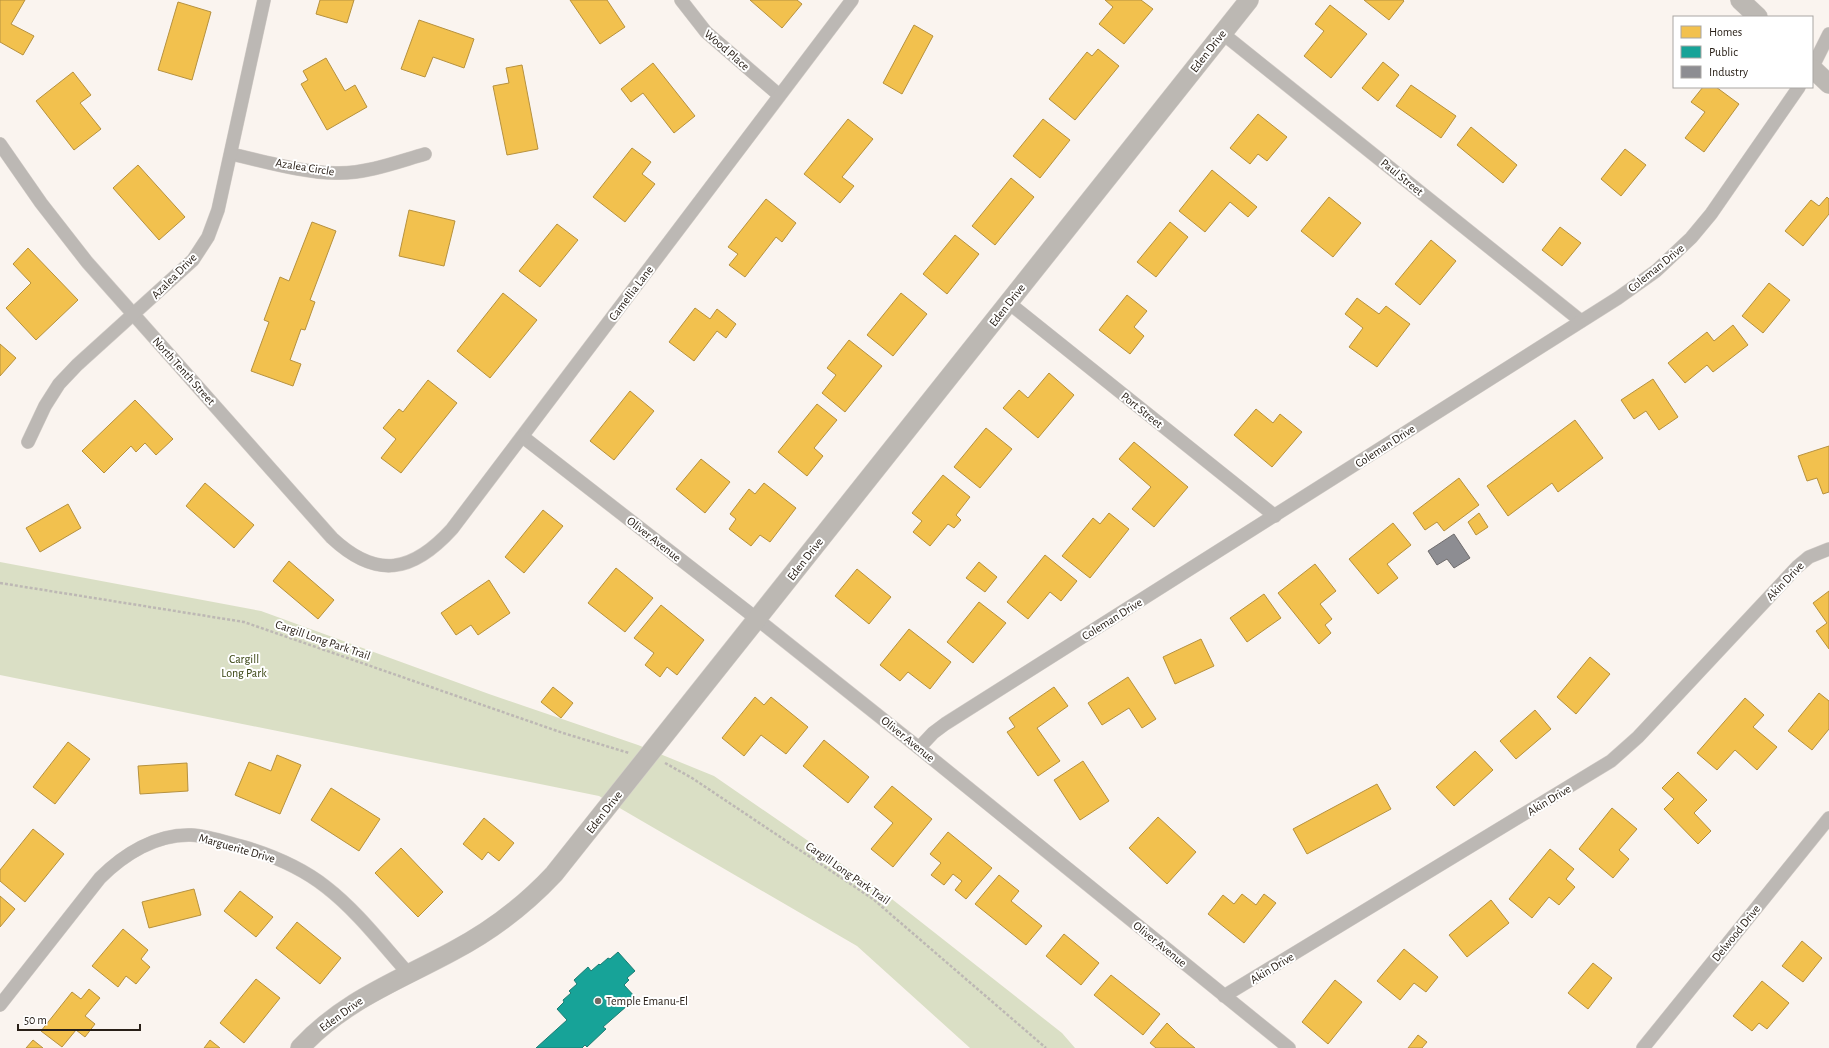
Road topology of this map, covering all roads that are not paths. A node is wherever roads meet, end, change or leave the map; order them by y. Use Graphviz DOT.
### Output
graph roads {
  1 [pos="264,0"];
  2 [pos="681,0"];
  3 [pos="852,0"];
  4 [pos="1249,0"];
  5 [pos="1740,0"];
  6 [pos="1757,16"];
  7 [pos="1222,33"];
  8 [pos="1829,34"];
  9 [pos="1813,66"];
  10 [pos="1813,69"];
  11 [pos="1829,84"];
  12 [pos="1798,88"];
  13 [pos="779,95"];
  14 [pos="0,144"];
  15 [pos="231,154"];
  16 [pos="425,154"];
  17 [pos="1009,303"];
  18 [pos="134,315"];
  19 [pos="1581,321"];
  20 [pos="523,437"];
  21 [pos="28,442"];
  22 [pos="1275,516"];
  23 [pos="1829,549"];
  24 [pos="393,566"];
  25 [pos="757,619"];
  26 [pos="919,748"];
  27 [pos="1829,818"];
  28 [pos="408,973"];
  29 [pos="1224,996"];
  30 [pos="0,1005"];
  31 [pos="300,1048"];
  32 [pos="1289,1048"];
  33 [pos="1643,1048"];
  1 -- 15 [label="street, Azalea Drive"];
  2 -- 13 [label="street, Wood Place"];
  3 -- 13 [label="street, Camellia Lane"];
  4 -- 7 [label="street, Eden Drive"];
  5 -- 6 [label="street"];
  7 -- 17 [label="street, Eden Drive"];
  7 -- 19 [label="street, Paul Street"];
  8 -- 9 [label="street"];
  10 -- 11 [label="street"];
  12 -- 19 [label="street, Coleman Drive"];
  13 -- 20 [label="street, Camellia Lane"];
  14 -- 18 [label="street, North Tenth Street"];
  15 -- 16 [label="street, Azalea Circle"];
  15 -- 18 [label="street, Azalea Drive"];
  17 -- 22 [label="street, Port Street"];
  17 -- 25 [label="street, Eden Drive"];
  18 -- 21 [label="street, Azalea Drive"];
  18 -- 24 [label="street, North Tenth Street"];
  19 -- 22 [label="street, Coleman Drive"];
  20 -- 24 [label="street, Camellia Lane"];
  20 -- 25 [label="street, Oliver Avenue"];
  22 -- 26 [label="street, Coleman Drive"];
  23 -- 29 [label="street, Akin Drive"];
  25 -- 26 [label="street, Oliver Avenue"];
  25 -- 28 [label="street, Eden Drive"];
  26 -- 29 [label="street, Oliver Avenue"];
  27 -- 33 [label="street, Delwood Drive"];
  28 -- 30 [label="street, Marguerite Drive"];
  28 -- 31 [label="street, Eden Drive"];
  29 -- 32 [label="street, Oliver Avenue"];
}
